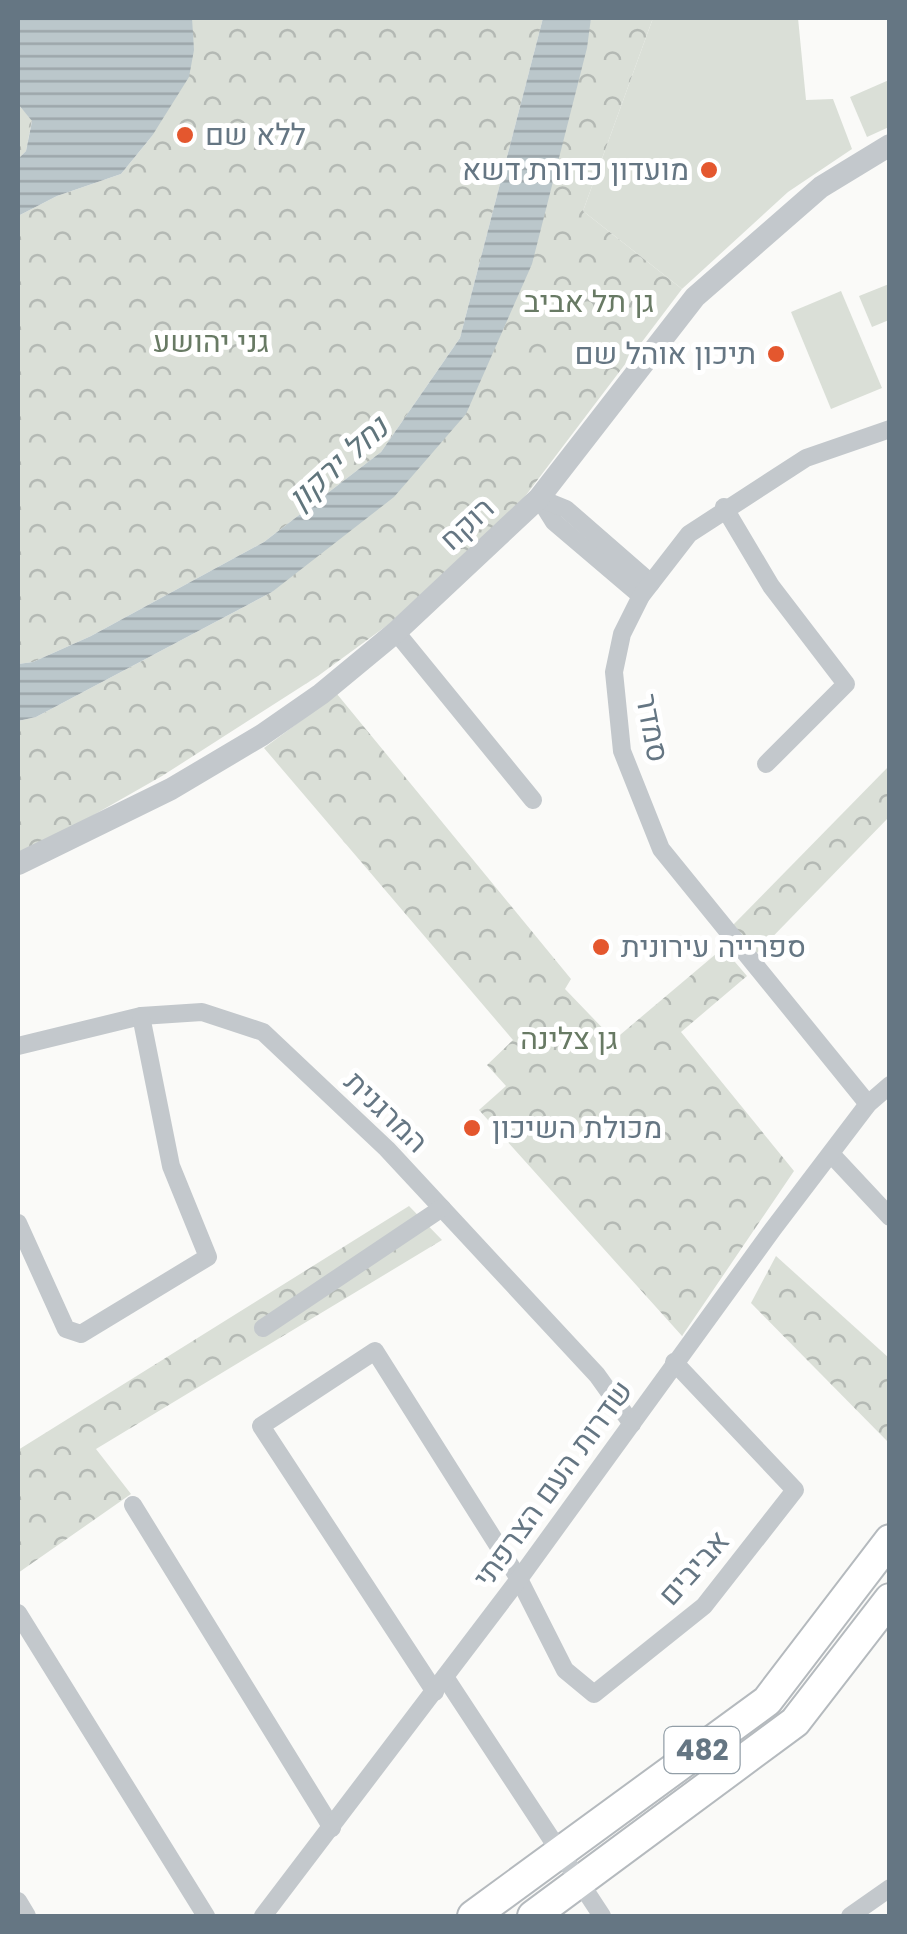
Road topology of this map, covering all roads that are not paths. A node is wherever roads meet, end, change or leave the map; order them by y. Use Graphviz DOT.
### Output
graph roads {
  1 [pos="890,146"];
  2 [pos="890,428"];
  3 [pos="539,498"];
  4 [pos="724,507"];
  5 [pos="646,589"];
  6 [pos="396,632"];
  7 [pos="766,764"];
  8 [pos="533,800"];
  9 [pos="18,864"];
  10 [pos="141,1016"];
  11 [pos="18,1046"];
  12 [pos="890,1086"];
  13 [pos="868,1104"];
  14 [pos="832,1155"];
  15 [pos="442,1208"];
  16 [pos="890,1216"];
  17 [pos="18,1223"];
  18 [pos="263,1328"];
  19 [pos="674,1362"];
  20 [pos="632,1424"];
  21 [pos="133,1505"];
  22 [pos="890,1540"];
  23 [pos="519,1579"];
  24 [pos="890,1599"];
  25 [pos="18,1613"];
  26 [pos="440,1684"];
  27 [pos="332,1828"];
  28 [pos="560,1854"];
  29 [pos="578,1883"];
  30 [pos="890,1888"];
  31 [pos="18,1901"];
  32 [pos="26,1916"];
  33 [pos="206,1916"];
  34 [pos="263,1916"];
  35 [pos="473,1916"];
  36 [pos="533,1916"];
  37 [pos="602,1916"];
  38 [pos="851,1916"];
  1 -- 3 [label="street, רוקח"];
  2 -- 4 [label="street, סמדר"];
  3 -- 5 [label="street"];
  3 -- 6 [label="street, רוקח"];
  4 -- 5 [label="street, סמדר"];
  4 -- 7 [label="street"];
  5 -- 13 [label="street, סמדר"];
  6 -- 8 [label="street"];
  6 -- 9 [label="street, רוקח"];
  10 -- 11 [label="street, המרגנית"];
  10 -- 15 [label="street, המרגנית"];
  10 -- 17 [label="street"];
  12 -- 13 [label="street, שדרות העם הצרפתי"];
  13 -- 14 [label="street, שדרות העם הצרפתי"];
  14 -- 16 [label="street"];
  14 -- 19 [label="street, שדרות העם הצרפתי"];
  15 -- 18 [label="street"];
  15 -- 20 [label="street, המרגנית"];
  19 -- 20 [label="street, שדרות העם הצרפתי"];
  19 -- 23 [label="street, אביבים"];
  20 -- 23 [label="street, שדרות העם הצרפתי"];
  21 -- 27 [label="street"];
  22 -- 28 [label="main road, 482"];
  23 -- 26 [label="street, שדרות העם הצרפתי"];
  23 -- 26 [label="street"];
  24 -- 29 [label="main road, 482"];
  25 -- 33 [label="street"];
  26 -- 27 [label="street, שדרות העם הצרפתי"];
  26 -- 28 [label="street"];
  27 -- 34 [label="street, שדרות העם הצרפתי"];
  28 -- 29 [label="street"];
  28 -- 35 [label="main road, 482"];
  29 -- 36 [label="main road, 482"];
  29 -- 37 [label="street"];
  30 -- 38 [label="street"];
  31 -- 32 [label="street"];
}
